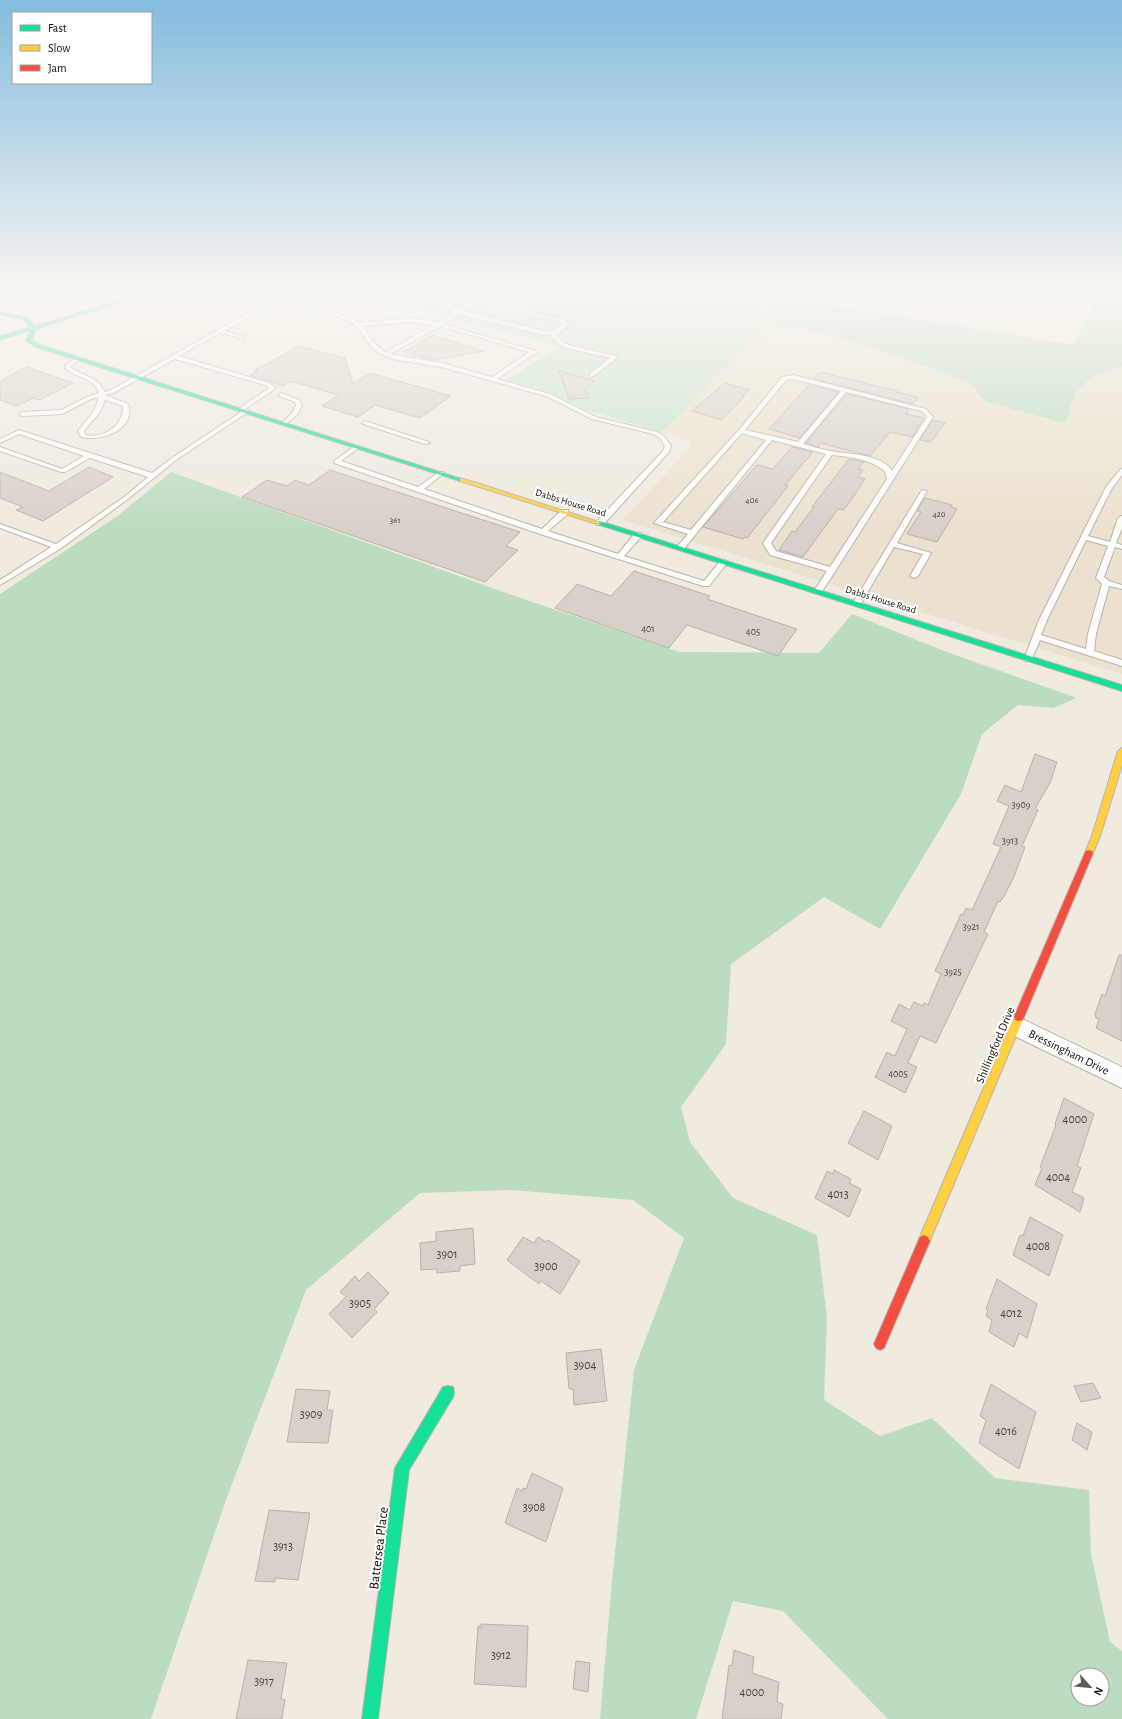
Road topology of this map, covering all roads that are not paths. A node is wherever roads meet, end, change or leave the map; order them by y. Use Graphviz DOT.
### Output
graph roads {
  1 [pos="69,369"];
  2 [pos="114,369"];
  3 [pos="153,369"];
  4 [pos="217,369"];
  5 [pos="457,369"];
  6 [pos="508,369"];
  7 [pos="599,369"];
  8 [pos="592,375"];
  9 [pos="139,377"];
  10 [pos="493,379"];
  11 [pos="845,390"];
  12 [pos="280,395"];
  13 [pos="102,396"];
  14 [pos="243,410"];
  15 [pos="22,414"];
  16 [pos="284,423"];
  17 [pos="365,423"];
  18 [pos="741,430"];
  19 [pos="770,438"];
  20 [pos="0,442"];
  21 [pos="427,443"];
  22 [pos="799,444"];
  23 [pos="357,447"];
  24 [pos="0,449"];
  25 [pos="831,452"];
  26 [pos="89,456"];
  27 [pos="1122,471"];
  28 [pos="441,473"];
  29 [pos="153,476"];
  30 [pos="890,480"];
  31 [pos="420,490"];
  32 [pos="924,492"];
  33 [pos="565,512"];
  34 [pos="1122,518"];
  35 [pos="600,523"];
  36 [pos="0,526"];
  37 [pos="543,532"];
  38 [pos="692,533"];
  39 [pos="638,535"];
  40 [pos="1084,537"];
  41 [pos="893,544"];
  42 [pos="1112,544"];
  43 [pos="57,547"];
  44 [pos="1122,547"];
  45 [pos="680,548"];
  46 [pos="620,556"];
  47 [pos="724,562"];
  48 [pos="832,570"];
  49 [pos="914,576"];
  50 [pos="2,579"];
  51 [pos="1106,583"];
  52 [pos="1122,587"];
  53 [pos="818,592"];
  54 [pos="857,603"];
  55 [pos="1037,636"];
  56 [pos="1090,653"];
  57 [pos="1028,659"];
  58 [pos="1122,663"];
  59 [pos="1122,688"];
  60 [pos="1122,751"];
  61 [pos="1117,785"];
  62 [pos="1016,1026"];
  63 [pos="1122,1078"];
  64 [pos="880,1344"];
  65 [pos="448,1392"];
  66 [pos="370,1719"];
  1 -- 13 [label="lane"];
  2 -- 9 [label="street, Dabbs House Road"];
  3 -- 9 [label="lane"];
  4 -- 14 [label="lane"];
  5 -- 10 [label="lane"];
  6 -- 10 [label="lane"];
  7 -- 8 [label="lane"];
  9 -- 13 [label="lane"];
  9 -- 14 [label="street, Dabbs House Road"];
  10 -- 35 [label="lane"];
  11 -- 18 [label="lane"];
  11 -- 22 [label="lane"];
  11 -- 30 [label="lane"];
  12 -- 16 [label="lane"];
  13 -- 13 [label="lane"];
  13 -- 15 [label="lane"];
  14 -- 16 [label="street, Dabbs House Road"];
  14 -- 29 [label="lane"];
  16 -- 23 [label="street, Dabbs House Road"];
  17 -- 21 [label="lane"];
  18 -- 19 [label="lane"];
  18 -- 38 [label="lane"];
  19 -- 22 [label="lane"];
  19 -- 38 [label="lane"];
  20 -- 26 [label="lane"];
  22 -- 25 [label="lane"];
  23 -- 28 [label="street, Dabbs House Road"];
  23 -- 31 [label="lane"];
  24 -- 26 [label="lane"];
  25 -- 30 [label="lane"];
  25 -- 48 [label="lane"];
  26 -- 29 [label="lane"];
  27 -- 40 [label="lane"];
  28 -- 31 [label="lane"];
  28 -- 33 [label="street, Dabbs House Road"];
  29 -- 43 [label="lane"];
  30 -- 48 [label="lane"];
  31 -- 37 [label="lane"];
  32 -- 41 [label="lane"];
  33 -- 35 [label="street, Dabbs House Road"];
  33 -- 37 [label="lane"];
  34 -- 42 [label="lane"];
  35 -- 39 [label="street, Dabbs House Road"];
  36 -- 43 [label="lane"];
  37 -- 46 [label="lane"];
  38 -- 45 [label="lane"];
  39 -- 45 [label="street, Dabbs House Road"];
  39 -- 46 [label="lane"];
  40 -- 42 [label="lane"];
  40 -- 55 [label="lane"];
  41 -- 49 [label="lane"];
  41 -- 54 [label="lane"];
  42 -- 44 [label="lane"];
  42 -- 51 [label="lane"];
  43 -- 50 [label="lane"];
  45 -- 47 [label="street, Dabbs House Road"];
  46 -- 47 [label="lane"];
  47 -- 53 [label="street, Dabbs House Road"];
  48 -- 53 [label="lane"];
  51 -- 52 [label="lane"];
  51 -- 56 [label="lane"];
  53 -- 54 [label="street, Dabbs House Road"];
  54 -- 57 [label="street, Dabbs House Road"];
  55 -- 56 [label="lane"];
  55 -- 57 [label="lane"];
  56 -- 58 [label="lane"];
  57 -- 59 [label="street, Dabbs House Road"];
  60 -- 61 [label="street, Shillingford Drive"];
  61 -- 62 [label="street, Shillingford Drive"];
  62 -- 63 [label="street, Bressingham Drive"];
  62 -- 64 [label="street, Shillingford Drive"];
  65 -- 66 [label="street, Battersea Place"];
}
